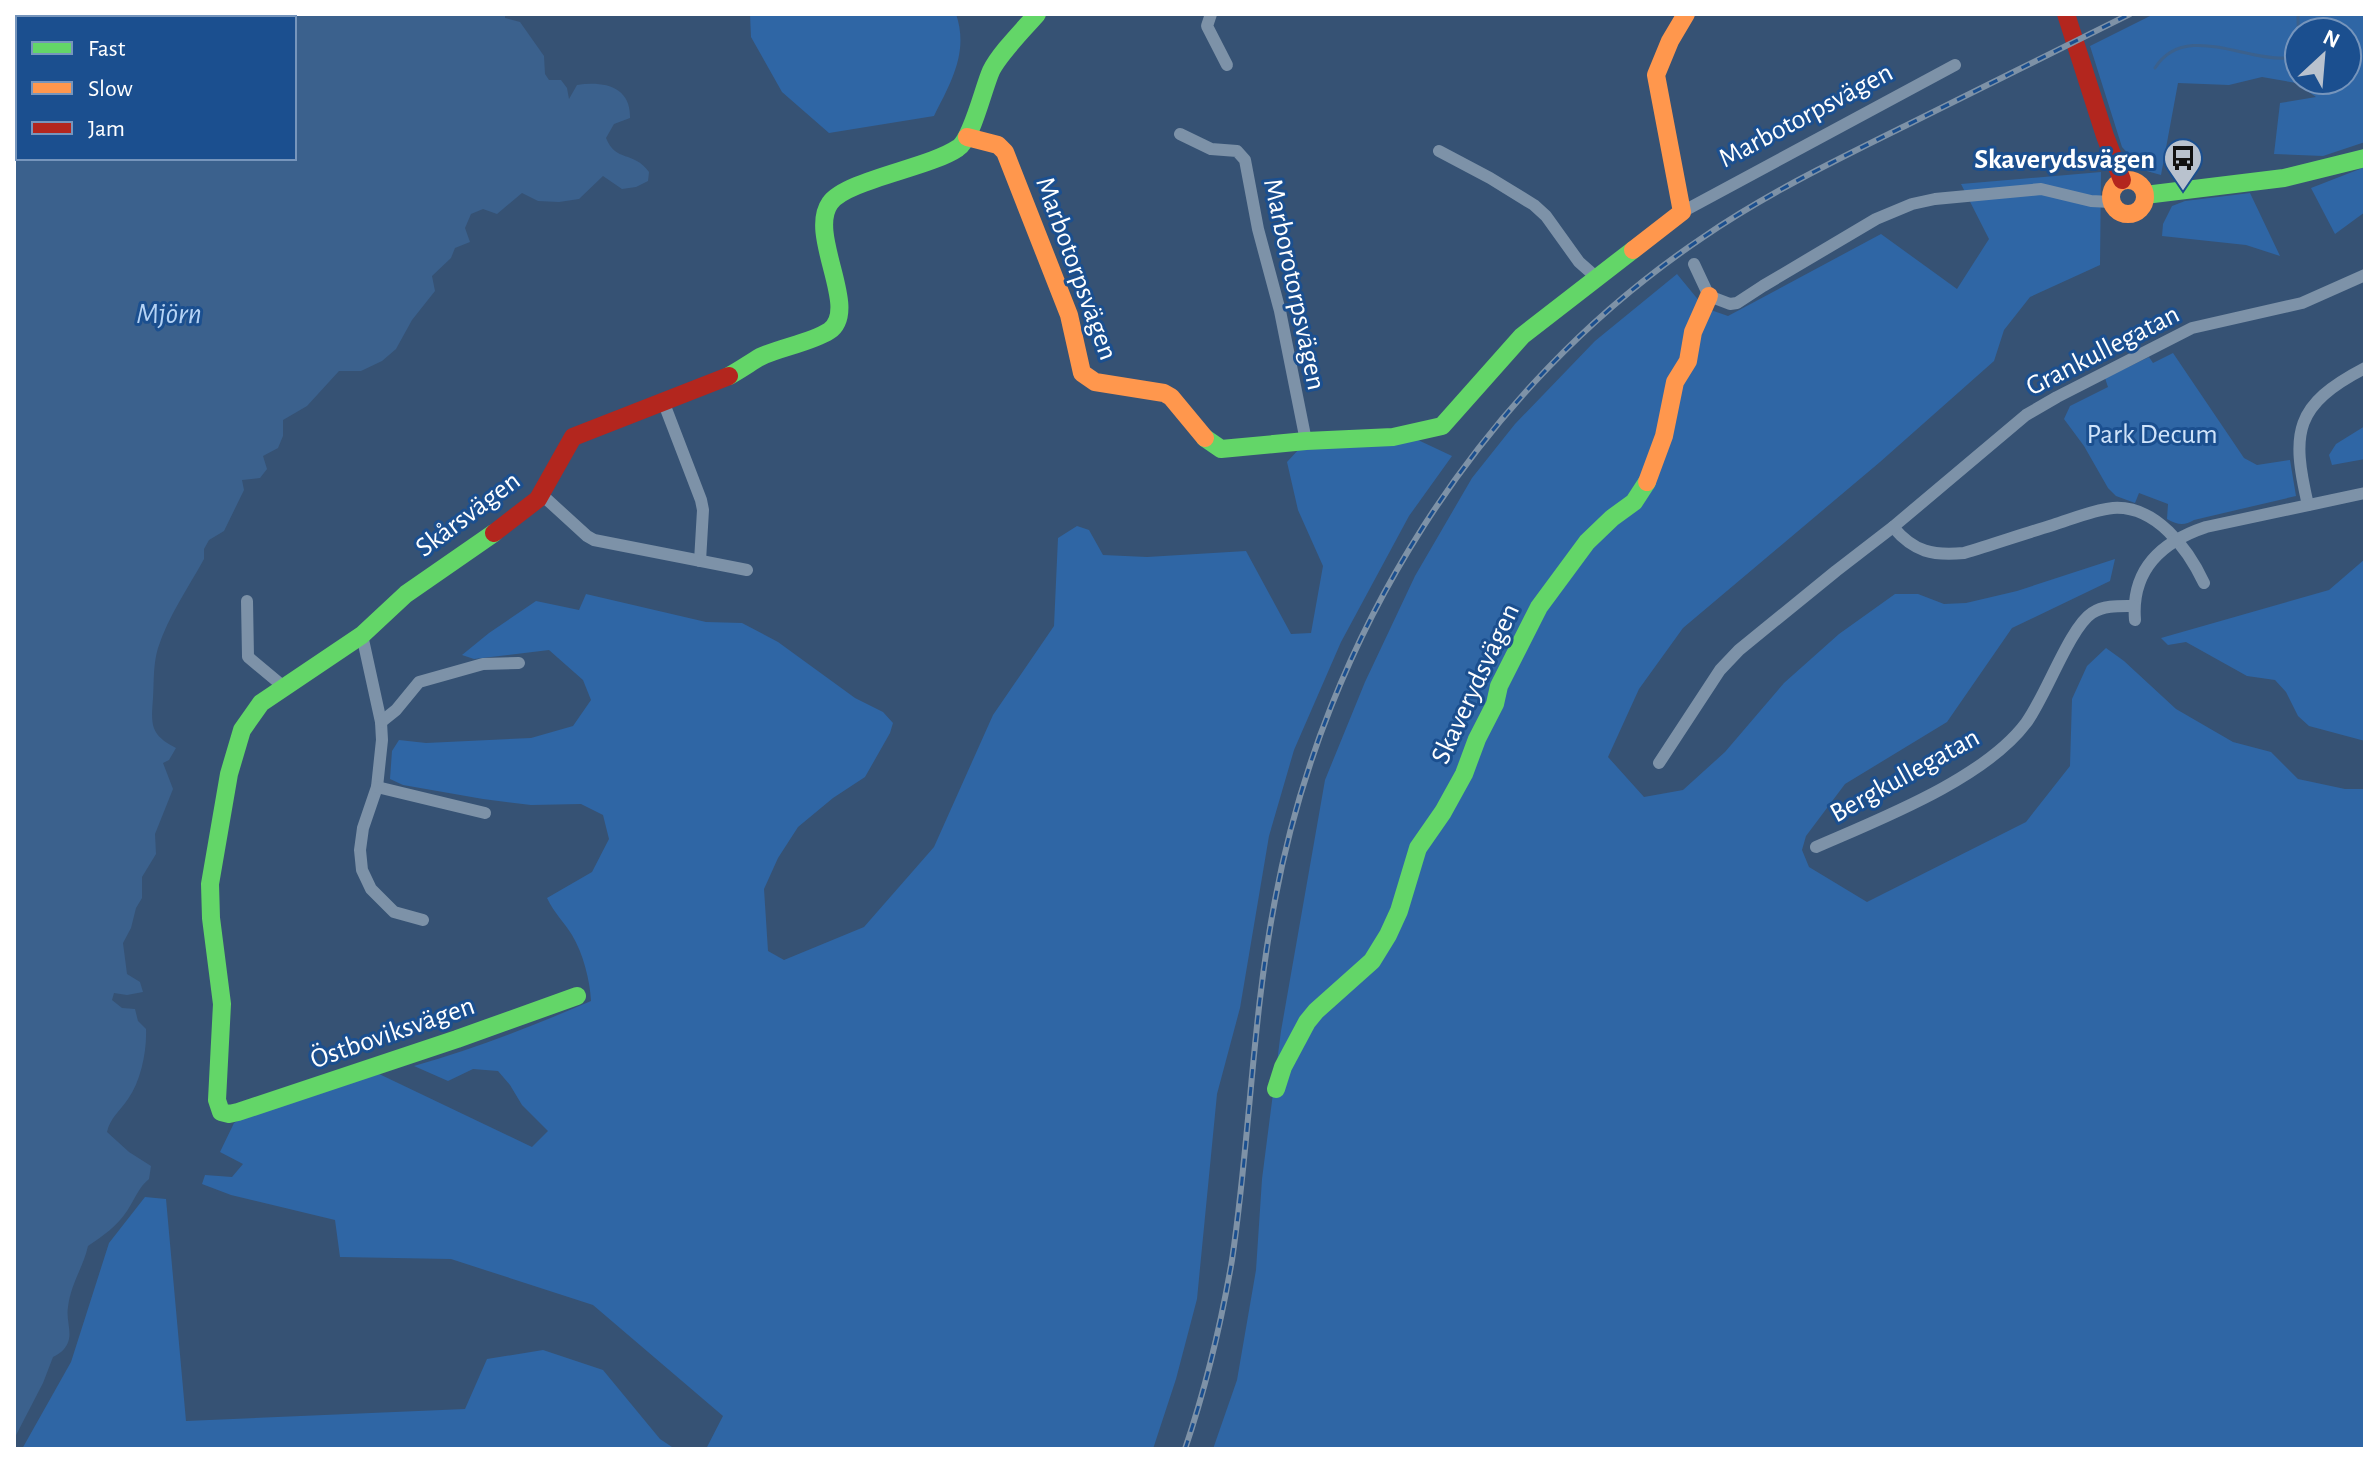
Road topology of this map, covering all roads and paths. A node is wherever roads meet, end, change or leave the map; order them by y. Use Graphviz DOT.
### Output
graph roads {
  1 [pos="1037,14"];
  2 [pos="1211,14"];
  3 [pos="1686,14"];
  4 [pos="2066,14"];
  5 [pos="1227,65"];
  6 [pos="1955,65"];
  7 [pos="1180,134"];
  8 [pos="967,137"];
  9 [pos="1439,151"];
  10 [pos="2365,158"];
  11 [pos="2122,180"];
  12 [pos="2145,195"];
  13 [pos="2111,202"];
  14 [pos="1682,212"];
  15 [pos="1694,264"];
  16 [pos="2365,275"];
  17 [pos="1596,277"];
  18 [pos="1709,296"];
  19 [pos="2365,368"];
  20 [pos="663,401"];
  21 [pos="1306,441"];
  22 [pos="2365,493"];
  23 [pos="541,494"];
  24 [pos="2308,505"];
  25 [pos="1893,527"];
  26 [pos="2175,540"];
  27 [pos="700,561"];
  28 [pos="747,570"];
  29 [pos="2204,583"];
  30 [pos="247,601"];
  31 [pos="2134,606"];
  32 [pos="2135,620"];
  33 [pos="362,635"];
  34 [pos="519,663"];
  35 [pos="284,687"];
  36 [pos="381,722"];
  37 [pos="1659,763"];
  38 [pos="377,787"];
  39 [pos="485,813"];
  40 [pos="1816,847"];
  41 [pos="423,920"];
  42 [pos="577,996"];
  43 [pos="1276,1089"];
  44 [pos="225,1114"];
  1 -- 8 [label="street"];
  2 -- 5 [label="street"];
  3 -- 14 [label="street"];
  4 -- 11 [label="street"];
  6 -- 14 [label="street, Marbotorpsvägen"];
  7 -- 21 [label="street, Marborotorpsvägen"];
  8 -- 20 [label="street, Skårsvägen"];
  8 -- 21 [label="street, Marbotorpsvägen"];
  9 -- 17 [label="street"];
  10 -- 12 [label="street"];
  11 -- 12 [label="street"];
  11 -- 13 [label="street"];
  12 -- 13 [label="street"];
  13 -- 18 [label="street"];
  14 -- 17 [label="street, Marbotorpsvägen"];
  15 -- 18 [label="street"];
  16 -- 25 [label="street, Grankullegatan"];
  17 -- 21 [label="street, Marbotorpsvägen"];
  18 -- 43 [label="street, Skaverydsvägen"];
  19 -- 24 [label="street"];
  20 -- 23 [label="street, Skårsvägen"];
  20 -- 27 [label="street"];
  22 -- 24 [label="street"];
  23 -- 27 [label="street"];
  23 -- 33 [label="street, Skårsvägen"];
  24 -- 26 [label="street"];
  25 -- 26 [label="street"];
  25 -- 37 [label="street, Grankullegatan"];
  26 -- 29 [label="street"];
  26 -- 31 [label="street"];
  27 -- 28 [label="street"];
  30 -- 35 [label="street"];
  31 -- 32 [label="street"];
  31 -- 40 [label="street, Bergkullegatan"];
  33 -- 35 [label="street, Skårsvägen"];
  33 -- 36 [label="street"];
  34 -- 36 [label="street"];
  35 -- 44 [label="street, Skårsvägen"];
  36 -- 38 [label="street"];
  38 -- 39 [label="street"];
  38 -- 41 [label="street"];
  42 -- 44 [label="street, Östboviksvägen"];
}
